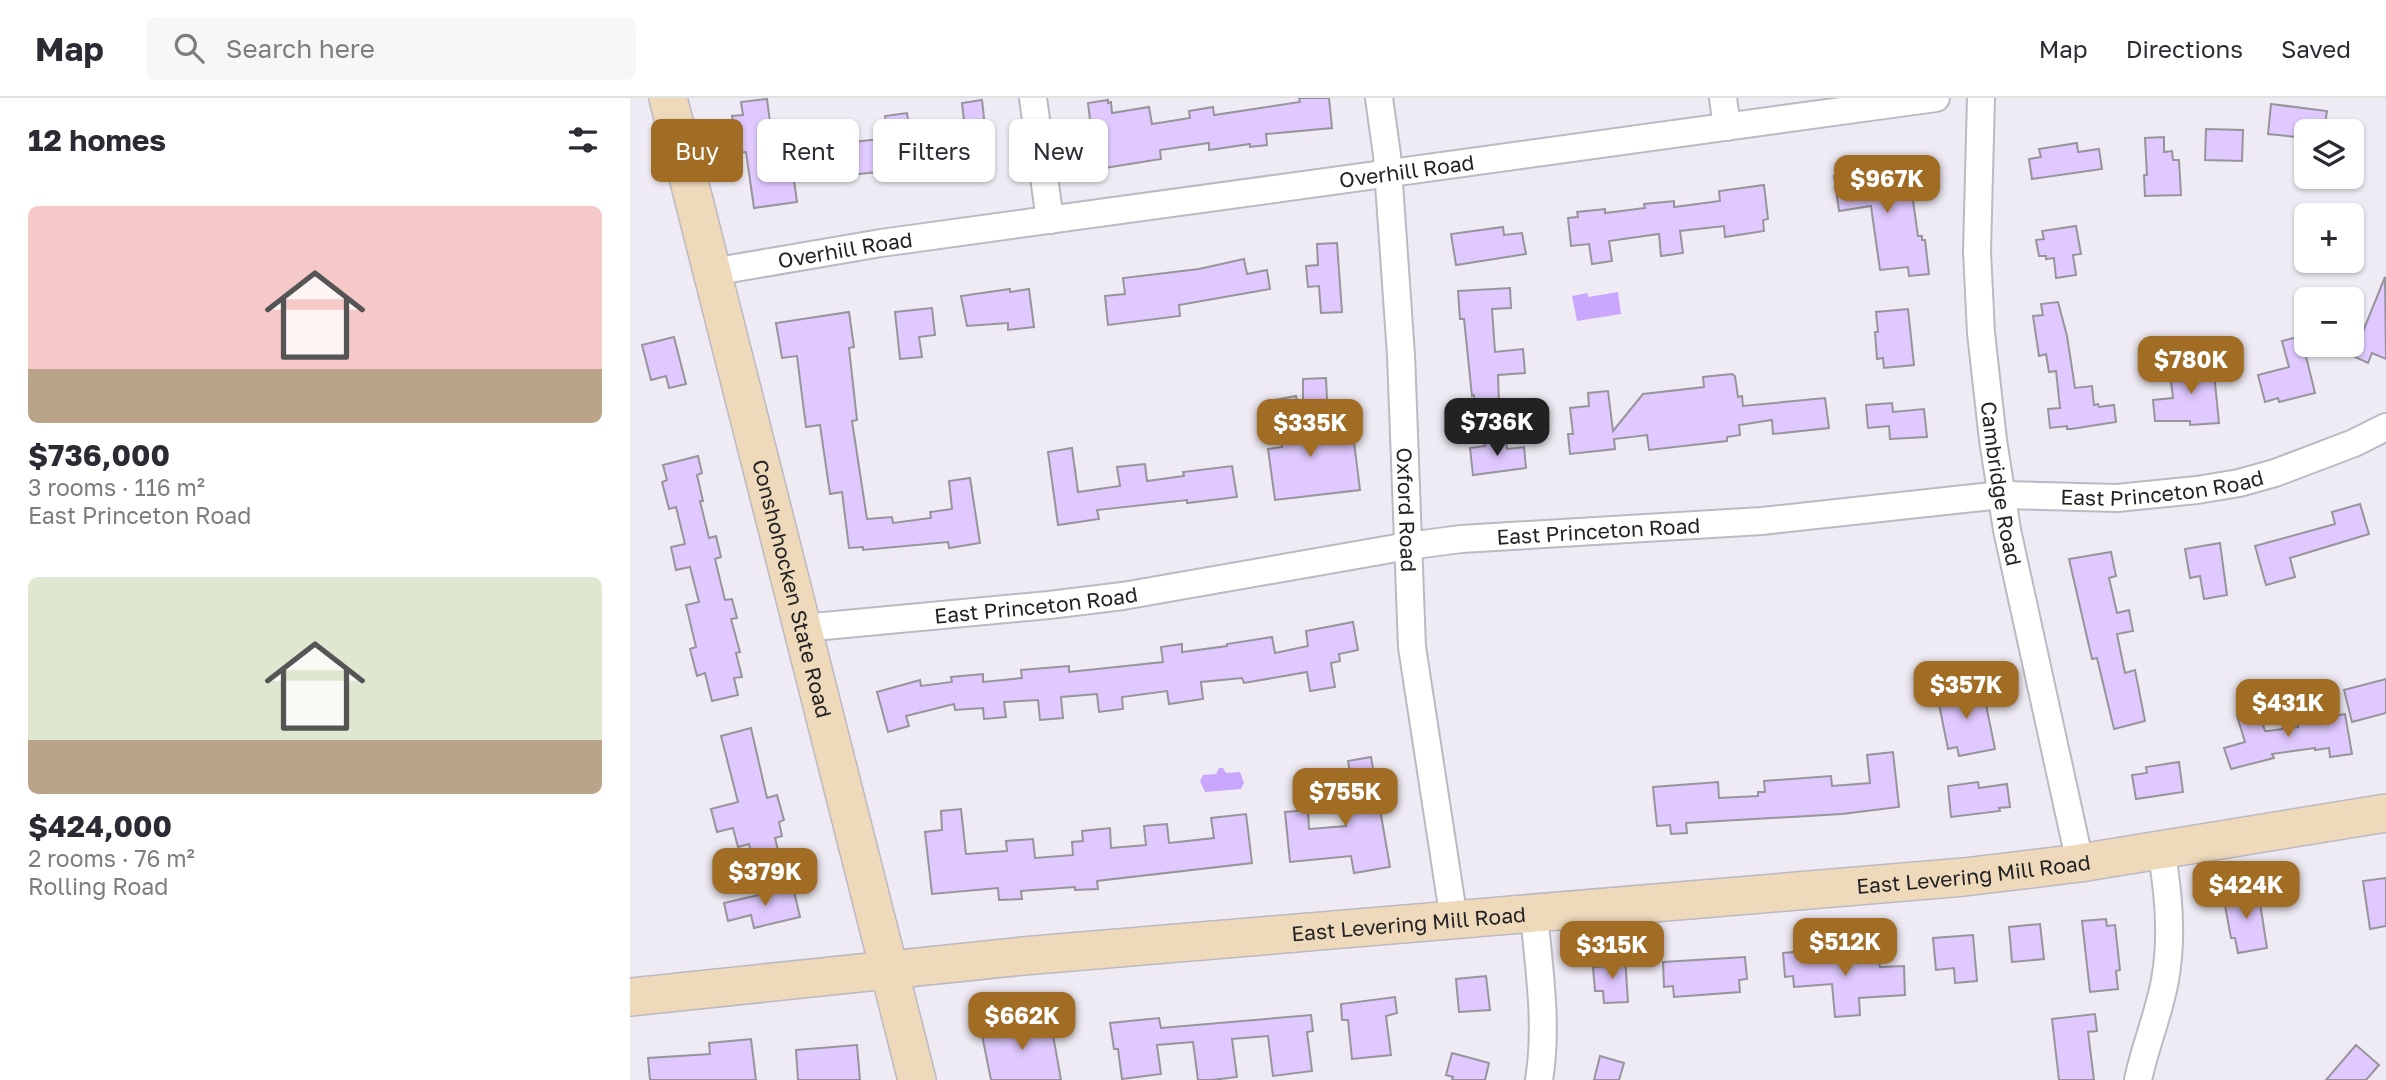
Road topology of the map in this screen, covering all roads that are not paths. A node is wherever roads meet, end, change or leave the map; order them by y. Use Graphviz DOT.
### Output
graph roads {
  1 [pos="668,98"];
  2 [pos="1033,98"];
  3 [pos="1379,98"];
  4 [pos="1723,98"];
  5 [pos="1936,98"];
  6 [pos="1981,98"];
  7 [pos="1727,127"];
  8 [pos="1389,173"];
  9 [pos="1050,220"];
  10 [pos="712,272"];
  11 [pos="2386,427"];
  12 [pos="2001,495"];
  13 [pos="1408,546"];
  14 [pos="803,628"];
  15 [pos="2386,813"];
  16 [pos="2161,850"];
  17 [pos="2080,863"];
  18 [pos="1534,914"];
  19 [pos="1454,920"];
  20 [pos="889,969"];
  21 [pos="630,997"];
  22 [pos="917,1080"];
  23 [pos="1539,1080"];
  24 [pos="2138,1080"];
  1 -- 10 [label="street, Conshohocken State Road"];
  2 -- 9 [label="street"];
  3 -- 8 [label="street, Oxford Road"];
  4 -- 7 [label="street"];
  5 -- 7 [label="street, Overhill Road"];
  6 -- 12 [label="street, Cambridge Road"];
  7 -- 8 [label="street, Overhill Road"];
  8 -- 9 [label="street, Overhill Road"];
  8 -- 13 [label="street, Oxford Road"];
  9 -- 10 [label="street, Overhill Road"];
  10 -- 14 [label="street, Conshohocken State Road"];
  11 -- 12 [label="street, East Princeton Road"];
  12 -- 13 [label="street, East Princeton Road"];
  12 -- 17 [label="street, Cambridge Road"];
  13 -- 14 [label="street, East Princeton Road"];
  13 -- 19 [label="street, Oxford Road"];
  14 -- 20 [label="street, Conshohocken State Road"];
  15 -- 16 [label="street, East Levering Mill Road"];
  16 -- 17 [label="street, East Levering Mill Road"];
  16 -- 24 [label="street"];
  17 -- 18 [label="street, East Levering Mill Road"];
  18 -- 19 [label="street, East Levering Mill Road"];
  18 -- 23 [label="street"];
  19 -- 20 [label="street, East Levering Mill Road"];
  20 -- 21 [label="street, East Levering Mill Road"];
  20 -- 22 [label="street, Conshohocken State Road"];
}
